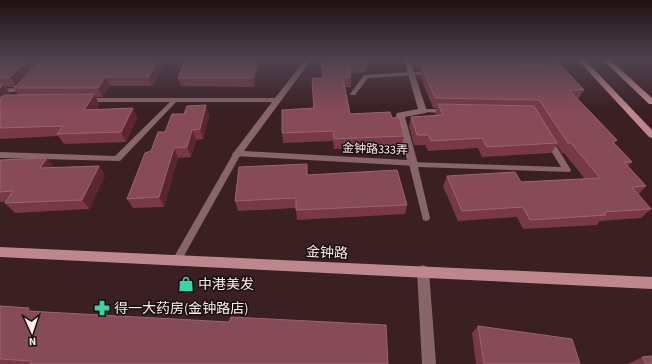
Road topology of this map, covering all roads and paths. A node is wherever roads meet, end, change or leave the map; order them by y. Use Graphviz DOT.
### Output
graph roads {
  1 [pos="295,77"];
  2 [pos="365,77"];
  3 [pos="411,77"];
  4 [pos="597,77"];
  5 [pos="625,77"];
  6 [pos="23,88"];
  7 [pos="0,91"];
  8 [pos="353,94"];
  9 [pos="10,100"];
  10 [pos="73,100"];
  11 [pos="175,100"];
  12 [pos="278,100"];
  13 [pos="652,102"];
  14 [pos="423,111"];
  15 [pos="454,111"];
  16 [pos="543,131"];
  17 [pos="652,134"];
  18 [pos="237,154"];
  19 [pos="0,155"];
  20 [pos="413,164"];
  21 [pos="426,218"];
  22 [pos="0,252"];
  23 [pos="177,260"];
  24 [pos="424,271"];
  25 [pos="652,283"];
  26 [pos="429,364"];
  1 -- 12 [label="street"];
  2 -- 8 [label="lane"];
  3 -- 14 [label="street"];
  4 -- 17 [label="street"];
  5 -- 13 [label="street"];
  6 -- 7 [label="lane"];
  6 -- 9 [label="street"];
  10 -- 11 [label="street"];
  11 -- 12 [label="street"];
  11 -- 19 [label="lane"];
  12 -- 18 [label="street"];
  14 -- 15 [label="lane"];
  14 -- 20 [label="street, 金钟路333弄"];
  16 -- 20 [label="lane"];
  18 -- 20 [label="street, 金钟路333弄"];
  18 -- 23 [label="lane"];
  20 -- 21 [label="lane"];
  22 -- 23 [label="street, 金钟路"];
  23 -- 24 [label="street, 金钟路"];
  24 -- 25 [label="street, 金钟路"];
  24 -- 26 [label="street"];
}
